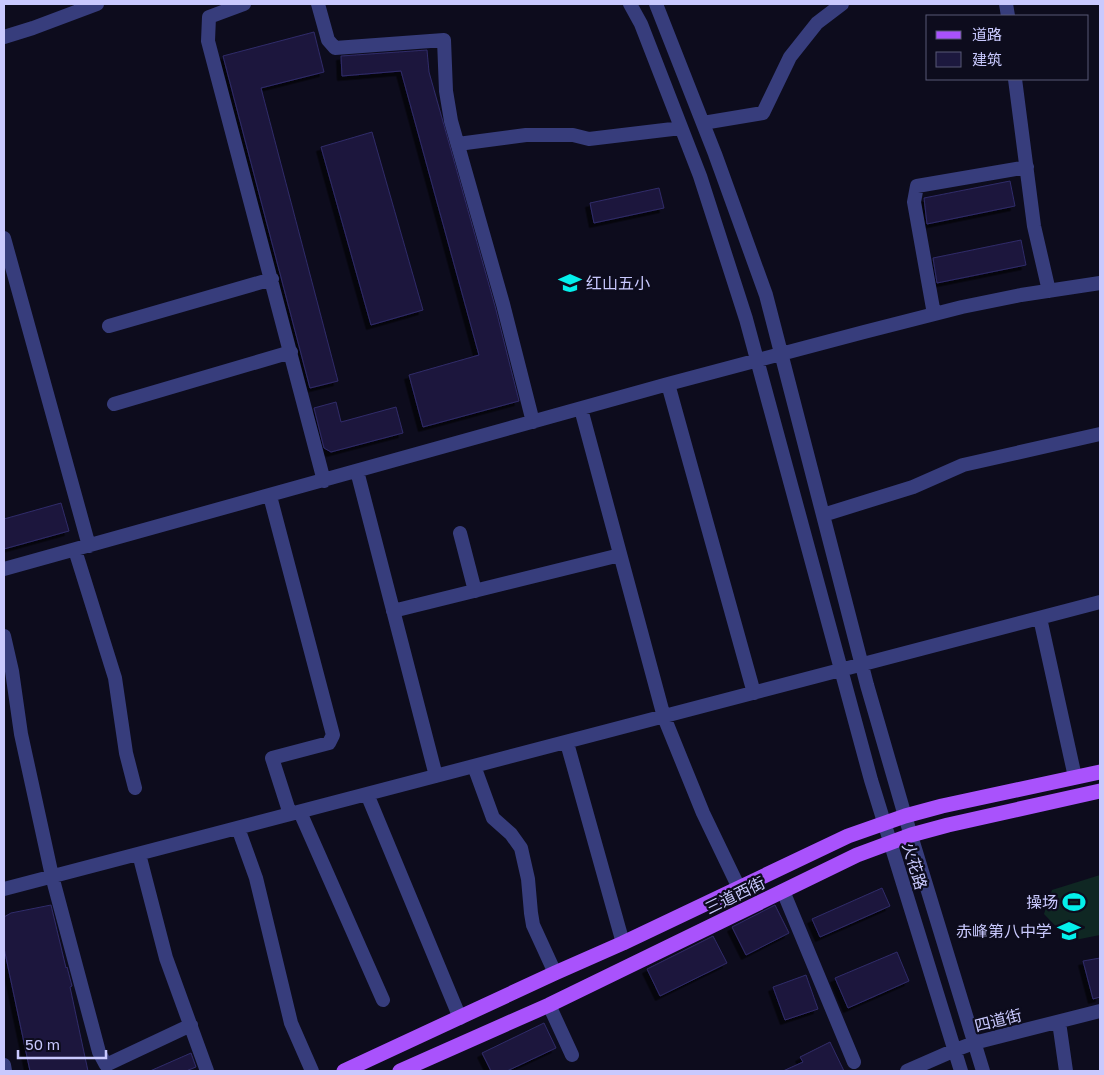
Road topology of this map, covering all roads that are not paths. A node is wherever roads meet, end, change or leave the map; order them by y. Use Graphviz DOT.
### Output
graph roads {
  1 [pos="97,4"];
  2 [pos="244,4"];
  3 [pos="318,4"];
  4 [pos="630,4"];
  5 [pos="656,4"];
  6 [pos="842,4"];
  7 [pos="4,37"];
  8 [pos="1016,80"];
  9 [pos="703,123"];
  10 [pos="681,128"];
  11 [pos="458,144"];
  12 [pos="1026,167"];
  13 [pos="4,238"];
  14 [pos="272,279"];
  15 [pos="1100,283"];
  16 [pos="1049,291"];
  17 [pos="934,314"];
  18 [pos="109,326"];
  19 [pos="291,352"];
  20 [pos="782,354"];
  21 [pos="757,360"];
  22 [pos="668,384"];
  23 [pos="114,404"];
  24 [pos="581,409"];
  25 [pos="533,422"];
  26 [pos="1100,434"];
  27 [pos="357,472"];
  28 [pos="324,481"];
  29 [pos="270,496"];
  30 [pos="823,516"];
  31 [pos="460,532"];
  32 [pos="89,546"];
  33 [pos="75,550"];
  34 [pos="620,555"];
  35 [pos="4,569"];
  36 [pos="475,591"];
  37 [pos="1100,602"];
  38 [pos="393,611"];
  39 [pos="1040,618"];
  40 [pos="4,636"];
  41 [pos="862,665"];
  42 [pos="840,670"];
  43 [pos="754,693"];
  44 [pos="664,717"];
  45 [pos="567,743"];
  46 [pos="474,766"];
  47 [pos="1100,772"];
  48 [pos="436,776"];
  49 [pos="1075,777"];
  50 [pos="135,788"];
  51 [pos="1100,791"];
  52 [pos="367,794"];
  53 [pos="295,813"];
  54 [pos="905,816"];
  55 [pos="883,823"];
  56 [pos="238,828"];
  57 [pos="911,835"];
  58 [pos="890,842"];
  59 [pos="139,854"];
  60 [pos="52,876"];
  61 [pos="739,888"];
  62 [pos="4,889"];
  63 [pos="783,891"];
  64 [pos="623,944"];
  65 [pos="555,973"];
  66 [pos="383,1000"];
  67 [pos="549,1005"];
  68 [pos="1100,1011"];
  69 [pos="460,1018"];
  70 [pos="1059,1022"];
  71 [pos="191,1026"];
  72 [pos="974,1044"];
  73 [pos="955,1050"];
  74 [pos="572,1055"];
  75 [pos="854,1062"];
  76 [pos="4,1065"];
  77 [pos="6,1071"];
  78 [pos="207,1071"];
  79 [pos="312,1071"];
  80 [pos="344,1071"];
  81 [pos="400,1071"];
  82 [pos="907,1071"];
  83 [pos="961,1071"];
  84 [pos="983,1071"];
  85 [pos="1066,1071"];
  1 -- 7 [label="street"];
  2 -- 14 [label="street"];
  3 -- 11 [label="street"];
  4 -- 10 [label="street, 火花路"];
  5 -- 9 [label="street"];
  6 -- 9 [label="street"];
  8 -- 12 [label="street"];
  9 -- 20 [label="street"];
  10 -- 11 [label="street"];
  10 -- 21 [label="street, 火花路"];
  11 -- 25 [label="street"];
  12 -- 16 [label="street"];
  12 -- 17 [label="street"];
  13 -- 32 [label="street"];
  14 -- 18 [label="street"];
  14 -- 19 [label="street"];
  15 -- 16 [label="street"];
  16 -- 17 [label="street"];
  17 -- 20 [label="street"];
  19 -- 23 [label="street"];
  19 -- 28 [label="street"];
  20 -- 21 [label="street"];
  20 -- 30 [label="street"];
  21 -- 22 [label="street"];
  21 -- 42 [label="street, 火花路"];
  22 -- 24 [label="street"];
  22 -- 43 [label="street"];
  24 -- 25 [label="street"];
  24 -- 34 [label="street"];
  25 -- 27 [label="street"];
  26 -- 30 [label="street"];
  27 -- 28 [label="street"];
  27 -- 38 [label="street"];
  28 -- 29 [label="street"];
  29 -- 32 [label="street"];
  29 -- 53 [label="street"];
  30 -- 41 [label="street"];
  31 -- 36 [label="street"];
  32 -- 33 [label="street"];
  33 -- 35 [label="street"];
  33 -- 50 [label="street"];
  34 -- 36 [label="street"];
  34 -- 44 [label="street"];
  36 -- 38 [label="street"];
  37 -- 39 [label="street"];
  38 -- 48 [label="street"];
  39 -- 41 [label="street"];
  39 -- 49 [label="street"];
  40 -- 60 [label="street"];
  41 -- 42 [label="street"];
  41 -- 54 [label="street"];
  42 -- 43 [label="street"];
  42 -- 55 [label="street, 火花路"];
  43 -- 44 [label="street"];
  44 -- 45 [label="street"];
  44 -- 61 [label="street"];
  45 -- 46 [label="street"];
  45 -- 64 [label="street"];
  46 -- 48 [label="street"];
  46 -- 65 [label="street"];
  47 -- 49 [label="main road"];
  48 -- 52 [label="street"];
  49 -- 54 [label="main road"];
  51 -- 57 [label="main road, 三道西街"];
  52 -- 53 [label="street"];
  52 -- 69 [label="street"];
  53 -- 56 [label="street"];
  53 -- 66 [label="street"];
  54 -- 55 [label="main road"];
  54 -- 57 [label="street"];
  55 -- 58 [label="street, 火花路"];
  55 -- 61 [label="main road"];
  56 -- 59 [label="street"];
  56 -- 79 [label="street"];
  57 -- 58 [label="main road, 三道西街"];
  57 -- 72 [label="street"];
  58 -- 63 [label="main road, 三道西街"];
  58 -- 73 [label="street, 火花路"];
  59 -- 60 [label="street"];
  59 -- 71 [label="street"];
  60 -- 62 [label="street"];
  60 -- 71 [label="street"];
  61 -- 64 [label="main road"];
  63 -- 67 [label="main road, 三道西街"];
  63 -- 75 [label="street"];
  64 -- 65 [label="main road"];
  65 -- 69 [label="main road"];
  67 -- 74 [label="street"];
  67 -- 81 [label="main road, 三道西街"];
  68 -- 70 [label="street, 四道街"];
  69 -- 80 [label="main road"];
  70 -- 72 [label="street, 四道街"];
  70 -- 85 [label="street"];
  71 -- 78 [label="street"];
  72 -- 73 [label="street, 四道街"];
  72 -- 84 [label="street"];
  73 -- 82 [label="street, 四道街"];
  73 -- 83 [label="street, 火花路"];
  76 -- 77 [label="street"];
}
